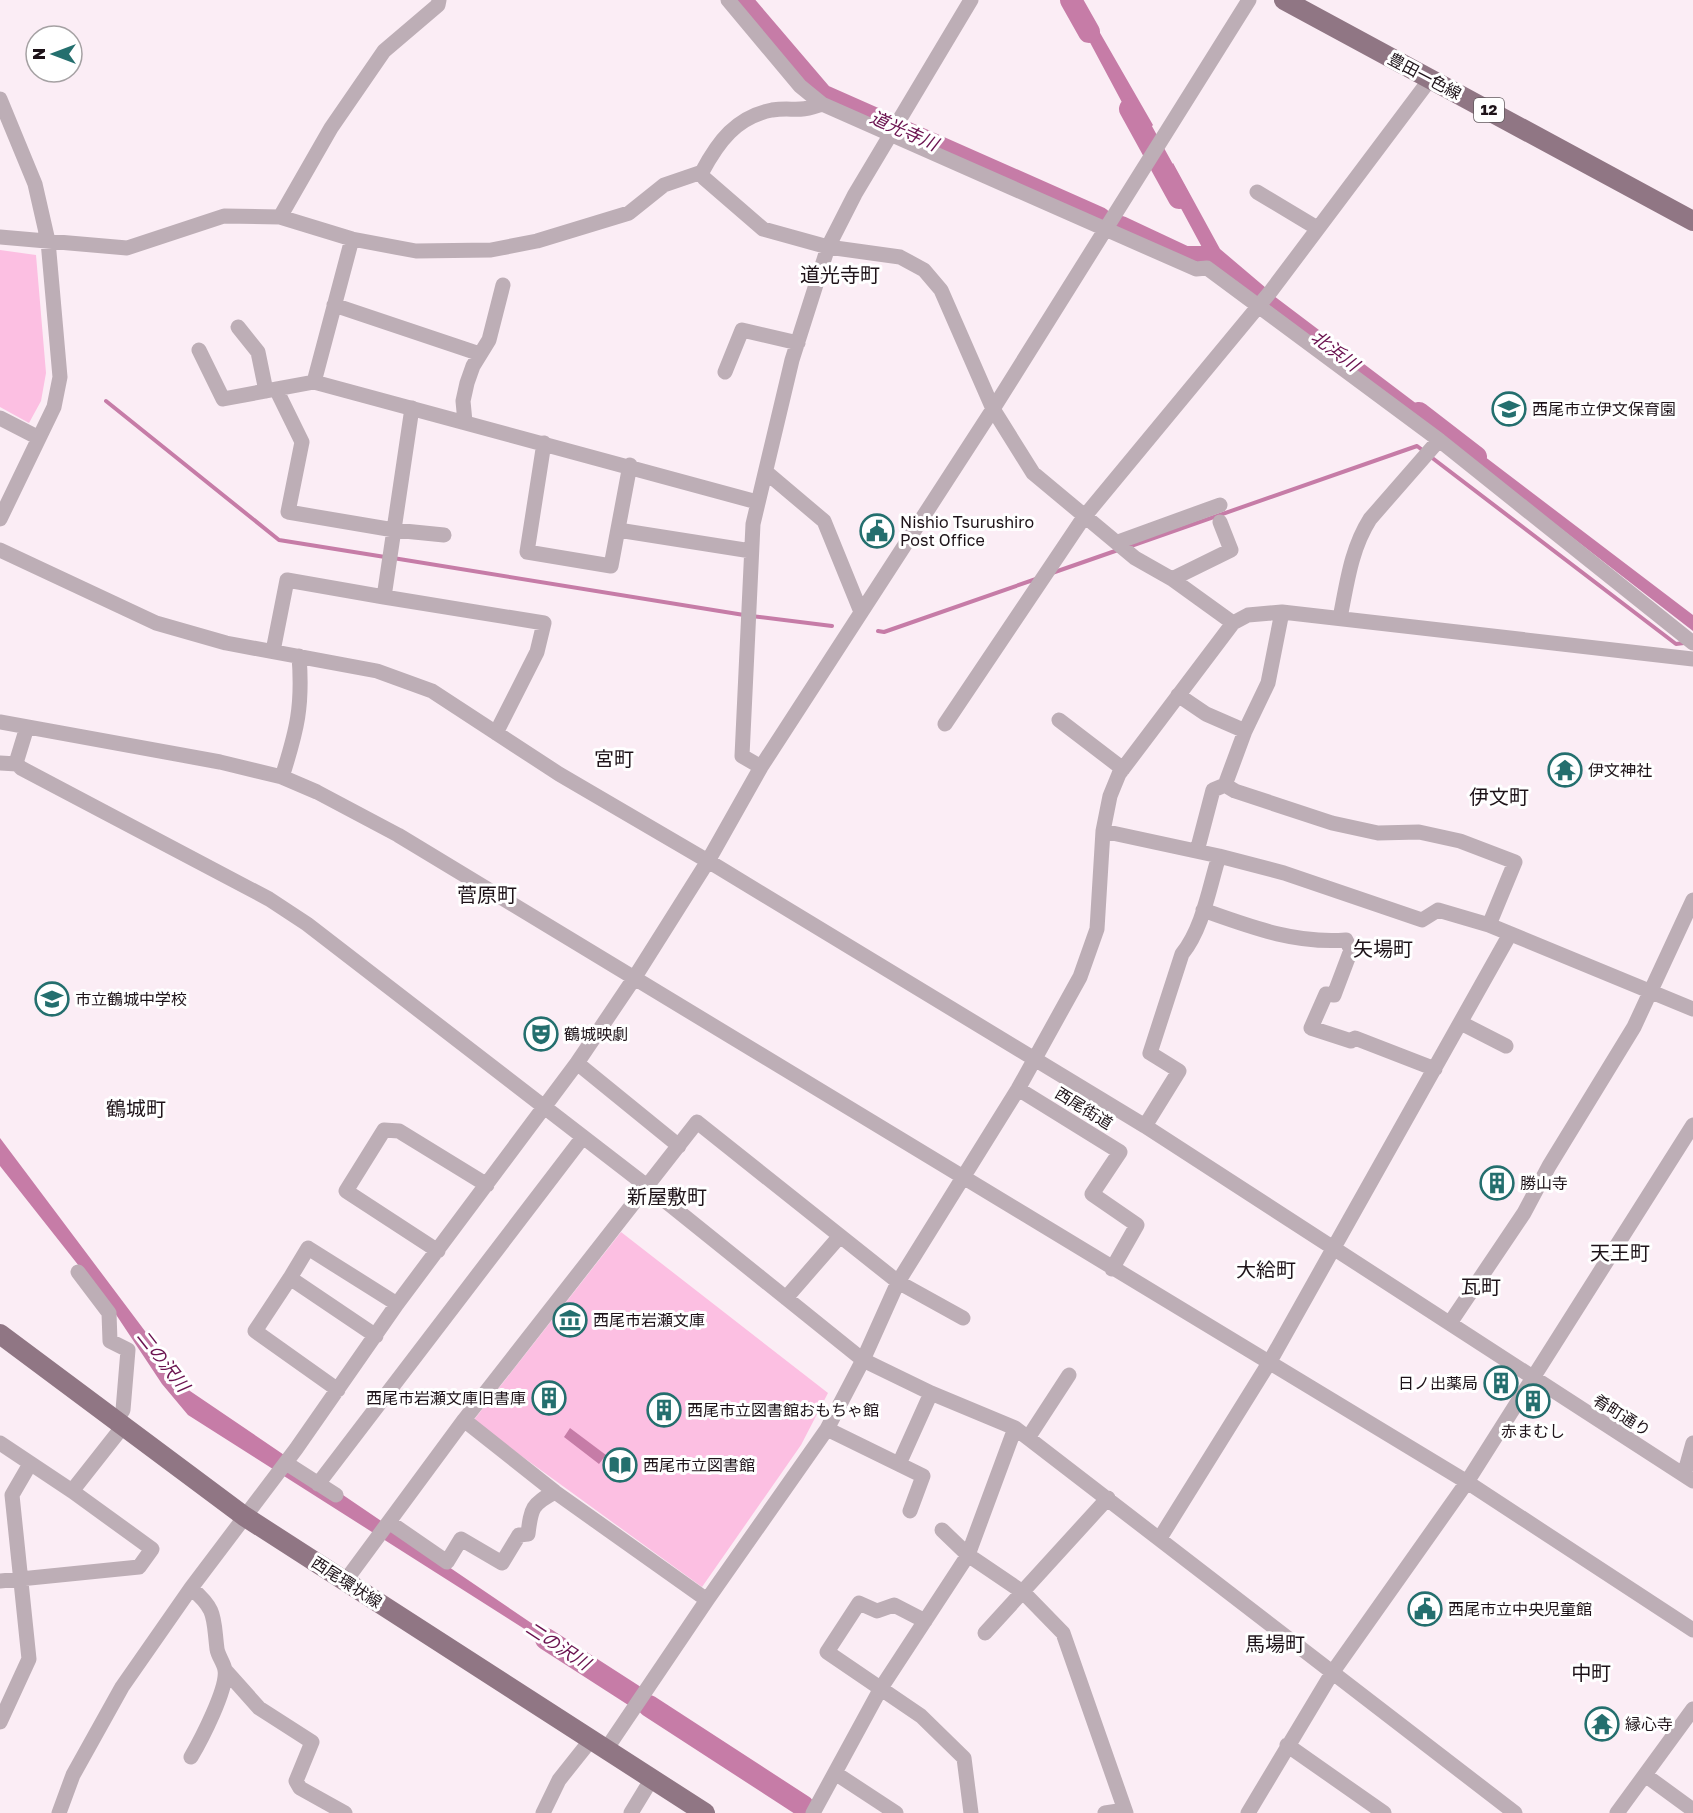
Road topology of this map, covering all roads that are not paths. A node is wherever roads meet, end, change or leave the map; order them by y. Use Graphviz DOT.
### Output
graph roads {
  1 [pos="439,0"];
  2 [pos="728,0"];
  3 [pos="971,0"];
  4 [pos="1249,0"];
  5 [pos="1284,0"];
  6 [pos="1431,78"];
  7 [pos="822,104"];
  8 [pos="1,107"];
  9 [pos="891,134"];
  10 [pos="702,172"];
  11 [pos="1257,192"];
  12 [pos="280,217"];
  13 [pos="1693,221"];
  14 [pos="1108,228"];
  15 [pos="1317,228"];
  16 [pos="0,237"];
  17 [pos="352,239"];
  18 [pos="48,242"];
  19 [pos="828,247"];
  20 [pos="503,285"];
  21 [pos="1259,304"];
  22 [pos="334,305"];
  23 [pos="238,327"];
  24 [pos="798,343"];
  25 [pos="199,350"];
  26 [pos="480,354"];
  27 [pos="725,372"];
  28 [pos="314,382"];
  29 [pos="271,390"];
  30 [pos="412,408"];
  31 [pos="993,409"];
  32 [pos="0,418"];
  33 [pos="465,422"];
  34 [pos="37,438"];
  35 [pos="1439,440"];
  36 [pos="544,443"];
  37 [pos="630,465"];
  38 [pos="766,472"];
  39 [pos="757,502"];
  40 [pos="1220,505"];
  41 [pos="1084,517"];
  42 [pos="0,519"];
  43 [pos="1220,522"];
  44 [pos="394,530"];
  45 [pos="618,530"];
  46 [pos="444,535"];
  47 [pos="1118,542"];
  48 [pos="0,550"];
  49 [pos="751,551"];
  50 [pos="1172,579"];
  51 [pos="384,597"];
  52 [pos="861,612"];
  53 [pos="1282,612"];
  54 [pos="1340,618"];
  55 [pos="1233,623"];
  56 [pos="1693,644"];
  57 [pos="273,651"];
  58 [pos="299,656"];
  59 [pos="1693,659"];
  60 [pos="1178,696"];
  61 [pos="1059,720"];
  62 [pos="0,722"];
  63 [pos="945,724"];
  64 [pos="27,727"];
  65 [pos="1245,731"];
  66 [pos="496,733"];
  67 [pos="0,762"];
  68 [pos="17,764"];
  69 [pos="761,767"];
  70 [pos="1123,769"];
  71 [pos="282,777"];
  72 [pos="1224,785"];
  73 [pos="1103,831"];
  74 [pos="1197,852"];
  75 [pos="1219,856"];
  76 [pos="708,861"];
  77 [pos="1693,900"];
  78 [pos="1203,910"];
  79 [pos="1489,926"];
  80 [pos="1510,934"];
  81 [pos="633,980"];
  82 [pos="1648,991"];
  83 [pos="1693,1009"];
  84 [pos="1461,1023"];
  85 [pos="1506,1046"];
  86 [pos="1035,1058"];
  87 [pos="576,1063"];
  88 [pos="1435,1069"];
  89 [pos="1018,1089"];
  90 [pos="543,1107"];
  91 [pos="1693,1125"];
  92 [pos="1145,1126"];
  93 [pos="583,1137"];
  94 [pos="679,1146"];
  95 [pos="961,1178"];
  96 [pos="487,1185"];
  97 [pos="648,1187"];
  98 [pos="840,1236"];
  99 [pos="1335,1246"];
  100 [pos="438,1251"];
  101 [pos="1112,1269"];
  102 [pos="78,1272"];
  103 [pos="290,1278"];
  104 [pos="898,1282"];
  105 [pos="786,1298"];
  106 [pos="397,1304"];
  107 [pos="963,1318"];
  108 [pos="1450,1323"];
  109 [pos="0,1334"];
  110 [pos="376,1336"];
  111 [pos="863,1360"];
  112 [pos="1269,1363"];
  113 [pos="1069,1375"];
  114 [pos="1531,1379"];
  115 [pos="338,1390"];
  116 [pos="931,1393"];
  117 [pos="464,1420"];
  118 [pos="120,1422"];
  119 [pos="1015,1428"];
  120 [pos="827,1430"];
  121 [pos="1028,1438"];
  122 [pos="0,1443"];
  123 [pos="1693,1443"];
  124 [pos="286,1463"];
  125 [pos="30,1464"];
  126 [pos="899,1464"];
  127 [pos="1688,1478"];
  128 [pos="1467,1482"];
  129 [pos="318,1484"];
  130 [pos="72,1491"];
  131 [pos="555,1492"];
  132 [pos="6,1496"];
  133 [pos="336,1496"];
  134 [pos="1108,1498"];
  135 [pos="910,1511"];
  136 [pos="244,1516"];
  137 [pos="389,1521"];
  138 [pos="942,1530"];
  139 [pos="1160,1538"];
  140 [pos="968,1555"];
  141 [pos="20,1579"];
  142 [pos="346,1580"];
  143 [pos="0,1581"];
  144 [pos="191,1588"];
  145 [pos="1024,1593"];
  146 [pos="707,1600"];
  147 [pos="925,1621"];
  148 [pos="1693,1630"];
  149 [pos="985,1633"];
  150 [pos="226,1671"];
  151 [pos="1332,1673"];
  152 [pos="881,1688"];
  153 [pos="1693,1709"];
  154 [pos="0,1722"];
  155 [pos="599,1745"];
  156 [pos="1287,1745"];
  157 [pos="192,1757"];
  158 [pos="835,1773"];
  159 [pos="1645,1775"];
  160 [pos="651,1780"];
  161 [pos="1693,1810"];
  162 [pos="338,1811"];
  163 [pos="1126,1812"];
  164 [pos="59,1813"];
  165 [pos="543,1813"];
  166 [pos="631,1813"];
  167 [pos="705,1813"];
  168 [pos="813,1813"];
  169 [pos="896,1813"];
  170 [pos="971,1813"];
  171 [pos="1105,1813"];
  172 [pos="1248,1813"];
  173 [pos="1384,1813"];
  174 [pos="1515,1813"];
  175 [pos="1617,1813"];
  1 -- 12 [label="street"];
  2 -- 7 [label="street"];
  3 -- 9 [label="street"];
  4 -- 14 [label="street"];
  5 -- 6 [label="main road, 豊田一色線 / 12"];
  6 -- 13 [label="main road, 豊田一色線 / 12"];
  6 -- 15 [label="street"];
  7 -- 9 [label="street"];
  7 -- 10 [label="street"];
  8 -- 18 [label="street"];
  9 -- 14 [label="street"];
  9 -- 19 [label="street"];
  10 -- 17 [label="street"];
  10 -- 19 [label="street"];
  11 -- 15 [label="street"];
  12 -- 17 [label="street"];
  12 -- 18 [label="street"];
  14 -- 21 [label="street"];
  14 -- 31 [label="street"];
  15 -- 21 [label="street"];
  16 -- 18 [label="street"];
  17 -- 22 [label="street"];
  18 -- 34 [label="street"];
  19 -- 24 [label="street"];
  19 -- 31 [label="street"];
  20 -- 26 [label="street"];
  21 -- 35 [label="street"];
  21 -- 41 [label="street"];
  22 -- 26 [label="street"];
  22 -- 28 [label="street"];
  23 -- 29 [label="street"];
  24 -- 27 [label="street"];
  24 -- 38 [label="street"];
  25 -- 29 [label="street"];
  26 -- 33 [label="street"];
  28 -- 29 [label="street"];
  28 -- 30 [label="street"];
  29 -- 44 [label="street"];
  30 -- 33 [label="street"];
  30 -- 44 [label="street"];
  31 -- 41 [label="street"];
  31 -- 52 [label="street"];
  32 -- 34 [label="street"];
  33 -- 36 [label="street"];
  34 -- 42 [label="street"];
  35 -- 54 [label="street"];
  35 -- 56 [label="street"];
  36 -- 37 [label="street"];
  36 -- 45 [label="street"];
  37 -- 39 [label="street"];
  37 -- 45 [label="street"];
  38 -- 39 [label="street"];
  38 -- 52 [label="street"];
  39 -- 49 [label="street"];
  40 -- 47 [label="street"];
  41 -- 47 [label="street"];
  41 -- 63 [label="street"];
  43 -- 50 [label="street"];
  44 -- 46 [label="street"];
  44 -- 51 [label="street"];
  45 -- 49 [label="street"];
  47 -- 50 [label="street"];
  48 -- 57 [label="street, 肴町通り"];
  49 -- 69 [label="street"];
  50 -- 55 [label="street"];
  51 -- 57 [label="street"];
  51 -- 66 [label="street"];
  52 -- 69 [label="street"];
  53 -- 54 [label="street"];
  53 -- 55 [label="street"];
  53 -- 65 [label="street"];
  54 -- 59 [label="street"];
  55 -- 60 [label="street"];
  57 -- 58 [label="street, 肴町通り"];
  58 -- 66 [label="street, 肴町通り"];
  58 -- 71 [label="street"];
  60 -- 65 [label="street"];
  60 -- 70 [label="street"];
  61 -- 70 [label="street"];
  62 -- 64 [label="street"];
  64 -- 68 [label="street"];
  64 -- 71 [label="street"];
  65 -- 72 [label="street"];
  66 -- 76 [label="street, 肴町通り"];
  67 -- 68 [label="street"];
  68 -- 90 [label="street"];
  69 -- 76 [label="street"];
  70 -- 73 [label="street"];
  71 -- 81 [label="street"];
  72 -- 74 [label="street"];
  72 -- 79 [label="street"];
  73 -- 74 [label="street"];
  73 -- 86 [label="street"];
  74 -- 75 [label="street"];
  75 -- 78 [label="street"];
  75 -- 79 [label="street"];
  76 -- 81 [label="street"];
  76 -- 86 [label="street, 肴町通り"];
  77 -- 82 [label="street"];
  78 -- 88 [label="street"];
  78 -- 92 [label="street"];
  79 -- 80 [label="street"];
  80 -- 82 [label="street"];
  80 -- 84 [label="street"];
  81 -- 87 [label="street"];
  81 -- 95 [label="street"];
  82 -- 83 [label="street"];
  82 -- 108 [label="street"];
  84 -- 85 [label="street"];
  84 -- 88 [label="street"];
  86 -- 89 [label="street"];
  86 -- 92 [label="street, 肴町通り"];
  87 -- 90 [label="street"];
  87 -- 94 [label="street"];
  88 -- 99 [label="street"];
  89 -- 95 [label="street"];
  89 -- 101 [label="street, 西尾街道"];
  90 -- 93 [label="street"];
  90 -- 96 [label="street"];
  91 -- 114 [label="street"];
  92 -- 99 [label="street, 肴町通り"];
  93 -- 97 [label="street"];
  93 -- 129 [label="street"];
  94 -- 97 [label="street"];
  94 -- 98 [label="street"];
  95 -- 101 [label="street"];
  95 -- 104 [label="street"];
  96 -- 100 [label="street"];
  96 -- 100 [label="street"];
  97 -- 105 [label="street"];
  97 -- 117 [label="street"];
  98 -- 104 [label="street"];
  98 -- 105 [label="street"];
  99 -- 108 [label="street, 肴町通り"];
  99 -- 112 [label="street"];
  100 -- 106 [label="street"];
  101 -- 112 [label="street"];
  102 -- 118 [label="street"];
  103 -- 106 [label="street"];
  103 -- 110 [label="street"];
  103 -- 115 [label="street"];
  104 -- 107 [label="street"];
  104 -- 111 [label="street"];
  105 -- 111 [label="street"];
  106 -- 110 [label="street"];
  108 -- 114 [label="street, 肴町通り"];
  109 -- 118 [label="main road, 西尾環状線"];
  110 -- 115 [label="street"];
  111 -- 116 [label="street"];
  111 -- 120 [label="street"];
  112 -- 128 [label="street"];
  112 -- 139 [label="street"];
  113 -- 121 [label="street"];
  114 -- 127 [label="street, 肴町通り"];
  114 -- 128 [label="street"];
  115 -- 124 [label="street"];
  116 -- 119 [label="street"];
  116 -- 126 [label="street"];
  117 -- 131 [label="street"];
  117 -- 137 [label="street"];
  118 -- 130 [label="street"];
  118 -- 136 [label="main road, 西尾環状線"];
  119 -- 121 [label="street"];
  119 -- 140 [label="street"];
  120 -- 126 [label="street"];
  120 -- 146 [label="street"];
  121 -- 134 [label="street"];
  122 -- 125 [label="street"];
  123 -- 127 [label="street"];
  124 -- 129 [label="street"];
  124 -- 136 [label="street"];
  125 -- 130 [label="street"];
  125 -- 132 [label="street"];
  126 -- 135 [label="street"];
  128 -- 148 [label="street"];
  128 -- 151 [label="street"];
  129 -- 133 [label="street"];
  130 -- 141 [label="street"];
  131 -- 137 [label="street"];
  131 -- 146 [label="street"];
  132 -- 141 [label="street"];
  134 -- 139 [label="street"];
  134 -- 145 [label="street"];
  136 -- 142 [label="main road, 西尾環状線"];
  136 -- 144 [label="street"];
  137 -- 142 [label="street"];
  138 -- 140 [label="street"];
  139 -- 151 [label="street"];
  140 -- 145 [label="street"];
  140 -- 147 [label="street"];
  141 -- 143 [label="street"];
  141 -- 154 [label="street"];
  142 -- 155 [label="main road, 西尾環状線"];
  144 -- 150 [label="street"];
  144 -- 164 [label="street"];
  145 -- 149 [label="street"];
  145 -- 163 [label="street"];
  146 -- 155 [label="street"];
  147 -- 152 [label="street"];
  147 -- 152 [label="street"];
  150 -- 157 [label="street"];
  150 -- 162 [label="street"];
  151 -- 156 [label="street"];
  151 -- 174 [label="street"];
  152 -- 158 [label="street"];
  152 -- 170 [label="street"];
  153 -- 159 [label="street"];
  155 -- 160 [label="main road, 西尾環状線"];
  155 -- 165 [label="street"];
  156 -- 172 [label="street"];
  156 -- 173 [label="street"];
  158 -- 168 [label="street"];
  158 -- 169 [label="street"];
  159 -- 161 [label="street"];
  159 -- 175 [label="street"];
  160 -- 166 [label="street"];
  160 -- 167 [label="main road, 西尾環状線"];
  163 -- 171 [label="street"];
}
